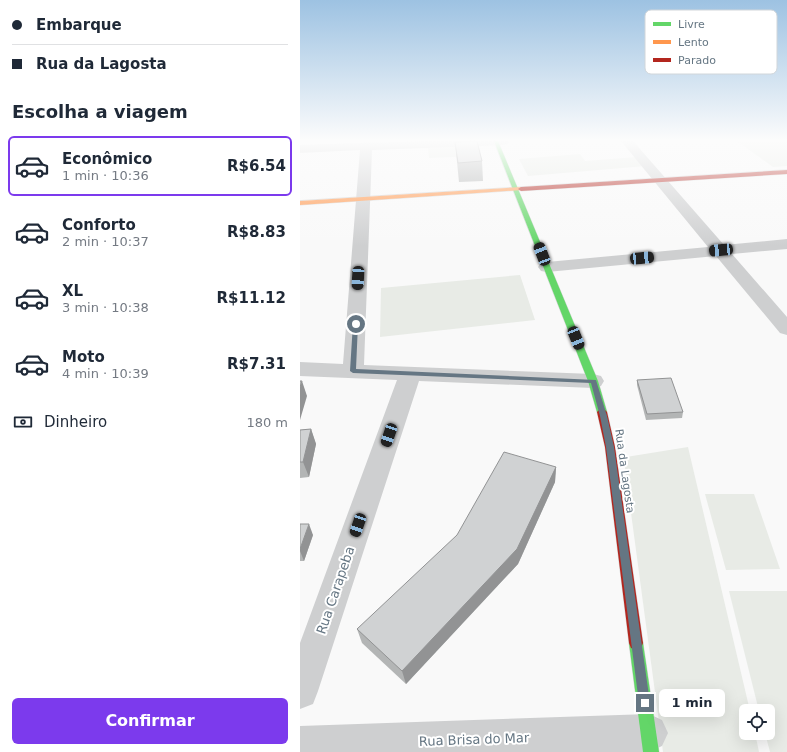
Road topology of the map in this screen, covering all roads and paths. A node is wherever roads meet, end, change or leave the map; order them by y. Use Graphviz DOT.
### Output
graph roads {
  1 [pos="364,176"];
  2 [pos="511,176"];
  3 [pos="657,176"];
  4 [pos="722,176"];
  5 [pos="660,180"];
  6 [pos="517,190"];
  7 [pos="363,199"];
  8 [pos="300,203"];
  9 [pos="787,244"];
  10 [pos="721,250"];
  11 [pos="547,267"];
  12 [pos="787,330"];
  13 [pos="300,370"];
  14 [pos="353,371"];
  15 [pos="410,374"];
  16 [pos="593,381"];
  17 [pos="300,691"];
  18 [pos="650,743"];
  19 [pos="300,744"];
  1 -- 7 [label="street"];
  2 -- 6 [label="street, Rua da Lagosta"];
  3 -- 5 [label="street"];
  4 -- 5 [label="street"];
  5 -- 6 [label="street"];
  5 -- 10 [label="street"];
  6 -- 7 [label="street"];
  6 -- 11 [label="street, Rua da Lagosta"];
  7 -- 8 [label="street"];
  7 -- 14 [label="street"];
  9 -- 10 [label="street"];
  10 -- 11 [label="street"];
  10 -- 12 [label="street"];
  11 -- 16 [label="street, Rua da Lagosta"];
  13 -- 14 [label="street"];
  14 -- 15 [label="street"];
  15 -- 16 [label="street"];
  15 -- 17 [label="street, Rua Carapeba"];
  16 -- 18 [label="street, Rua da Lagosta"];
  18 -- 19 [label="street, Rua Brisa do Mar"];
}
